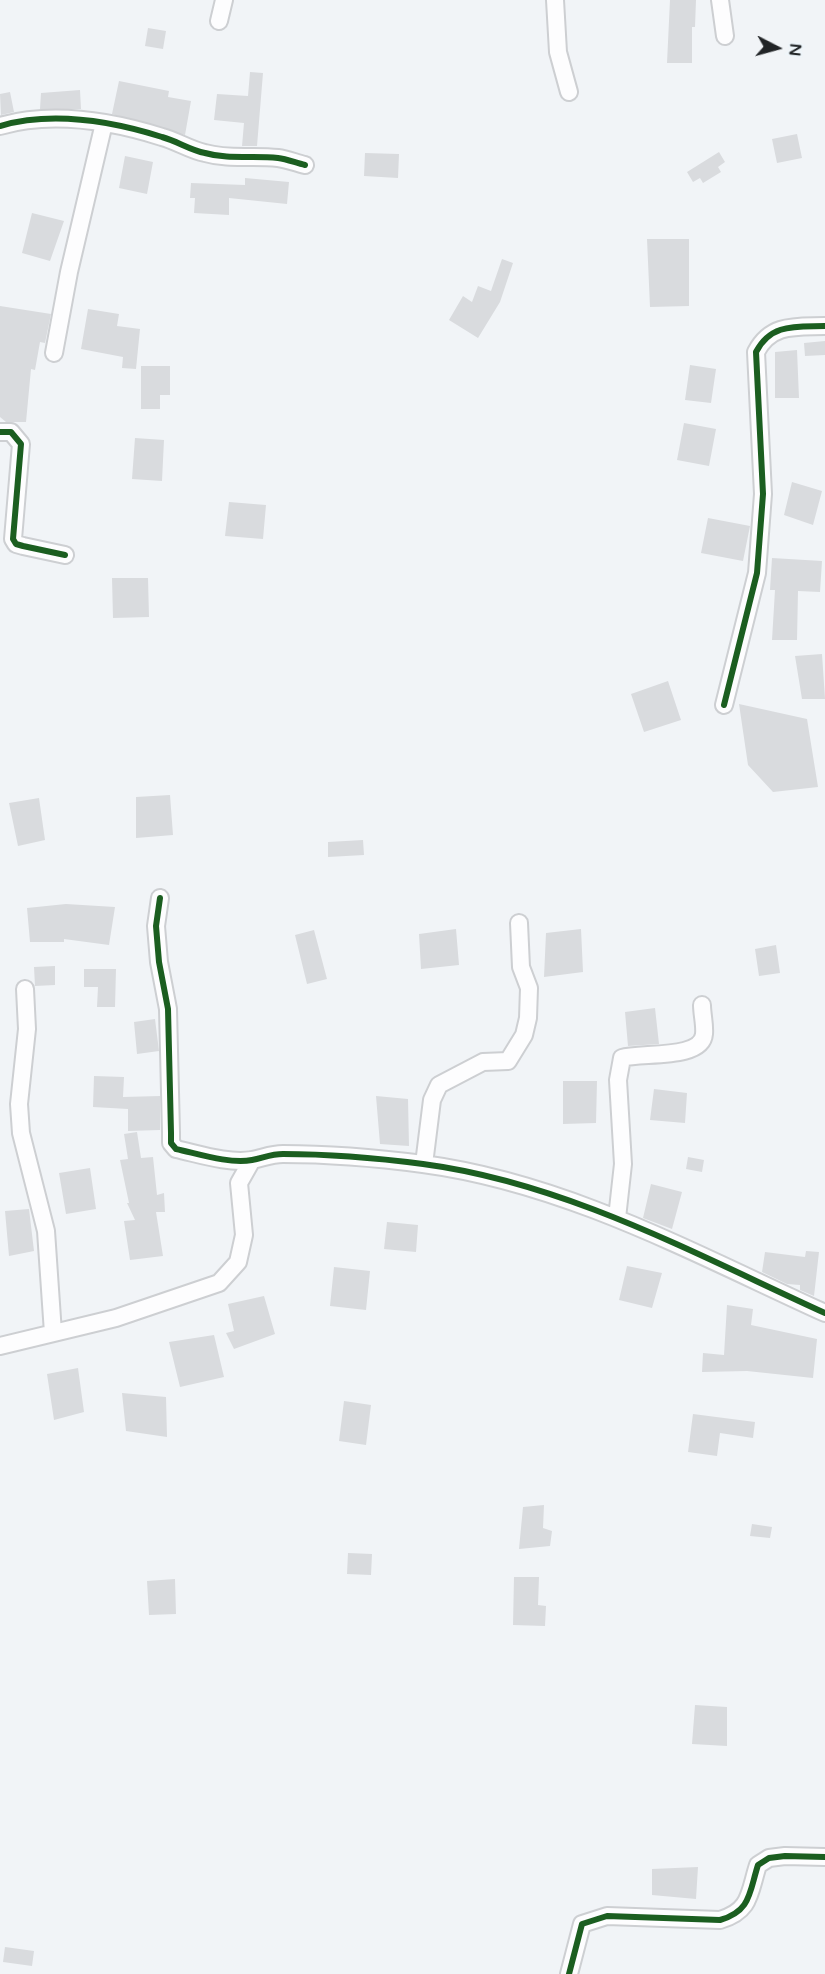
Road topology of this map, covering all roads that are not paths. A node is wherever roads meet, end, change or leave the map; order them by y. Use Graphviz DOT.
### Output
graph roads {
  1 [pos="224,0"];
  2 [pos="555,0"];
  3 [pos="720,0"];
  4 [pos="219,21"];
  5 [pos="725,36"];
  6 [pos="569,92"];
  7 [pos="104,123"];
  8 [pos="0,126"];
  9 [pos="305,165"];
  10 [pos="825,326"];
  11 [pos="54,353"];
  12 [pos="0,432"];
  13 [pos="65,555"];
  14 [pos="724,705"];
  15 [pos="160,898"];
  16 [pos="519,923"];
  17 [pos="25,989"];
  18 [pos="702,1005"];
  19 [pos="252,1160"];
  20 [pos="424,1164"];
  21 [pos="617,1218"];
  22 [pos="825,1313"];
  23 [pos="53,1333"];
  24 [pos="0,1346"];
  25 [pos="825,1857"];
  26 [pos="569,1974"];
  1 -- 4 [label="street"];
  2 -- 6 [label="street"];
  3 -- 5 [label="street"];
  7 -- 8 [label="street"];
  7 -- 9 [label="street"];
  7 -- 11 [label="street"];
  10 -- 14 [label="street"];
  12 -- 13 [label="street"];
  15 -- 19 [label="street"];
  16 -- 20 [label="street"];
  17 -- 23 [label="street"];
  18 -- 21 [label="street"];
  19 -- 20 [label="street"];
  19 -- 23 [label="street"];
  20 -- 21 [label="street"];
  21 -- 22 [label="street"];
  23 -- 24 [label="street"];
  25 -- 26 [label="street"];
}
